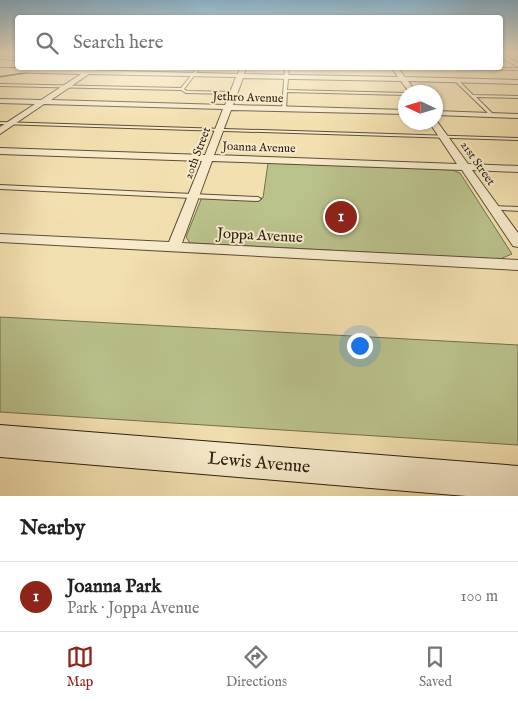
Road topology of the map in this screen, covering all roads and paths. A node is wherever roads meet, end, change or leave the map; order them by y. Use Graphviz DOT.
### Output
graph roads {
  1 [pos="81,76"];
  2 [pos="191,76"];
  3 [pos="240,76"];
  4 [pos="278,76"];
  5 [pos="401,76"];
  6 [pos="286,77"];
  7 [pos="403,79"];
  8 [pos="456,80"];
  9 [pos="518,82"];
  10 [pos="0,85"];
  11 [pos="407,85"];
  12 [pos="66,86"];
  13 [pos="182,89"];
  14 [pos="285,91"];
  15 [pos="234,93"];
  16 [pos="398,94"];
  17 [pos="472,96"];
  18 [pos="518,97"];
  19 [pos="0,101"];
  20 [pos="42,102"];
  21 [pos="228,108"];
  22 [pos="284,109"];
  23 [pos="398,112"];
  24 [pos="443,113"];
  25 [pos="492,115"];
  26 [pos="518,116"];
  27 [pos="0,123"];
  28 [pos="12,123"];
  29 [pos="220,130"];
  30 [pos="439,130"];
  31 [pos="0,131"];
  32 [pos="444,137"];
  33 [pos="518,139"];
  34 [pos="0,151"];
  35 [pos="209,158"];
  36 [pos="465,167"];
  37 [pos="518,169"];
  38 [pos="0,188"];
  39 [pos="195,195"];
  40 [pos="258,198"];
  41 [pos="493,208"];
  42 [pos="518,209"];
  43 [pos="0,238"];
  44 [pos="518,243"];
  45 [pos="174,247"];
  46 [pos="518,265"];
  47 [pos="0,442"];
  48 [pos="500,487"];
  1 -- 12 [label="street"];
  2 -- 13 [label="lane"];
  3 -- 15 [label="street, 20th Street"];
  4 -- 6 [label="street"];
  5 -- 7 [label="street"];
  6 -- 7 [label="street"];
  6 -- 14 [label="lane"];
  7 -- 8 [label="street"];
  7 -- 11 [label="street"];
  8 -- 9 [label="street"];
  8 -- 17 [label="lane"];
  10 -- 12 [label="lane"];
  12 -- 13 [label="lane"];
  12 -- 20 [label="street"];
  13 -- 15 [label="lane"];
  14 -- 16 [label="lane"];
  14 -- 22 [label="lane"];
  15 -- 21 [label="street, 20th Street"];
  17 -- 18 [label="lane"];
  17 -- 25 [label="lane"];
  19 -- 20 [label="street, Jethro Avenue"];
  20 -- 21 [label="street, Jethro Avenue"];
  20 -- 28 [label="street"];
  21 -- 22 [label="street, Jethro Avenue"];
  21 -- 29 [label="street, 20th Street"];
  22 -- 23 [label="street, Jethro Avenue"];
  24 -- 25 [label="street"];
  25 -- 26 [label="street"];
  27 -- 28 [label="lane"];
  28 -- 29 [label="lane"];
  28 -- 31 [label="street"];
  29 -- 32 [label="lane"];
  29 -- 35 [label="street, 20th Street"];
  30 -- 32 [label="street, 21st Street"];
  32 -- 33 [label="lane"];
  32 -- 36 [label="street, 21st Street"];
  34 -- 35 [label="street, Joanna Avenue"];
  35 -- 36 [label="street, Joanna Avenue"];
  35 -- 39 [label="street, 20th Street"];
  36 -- 37 [label="street, Joanna Avenue"];
  36 -- 41 [label="street, 21st Street"];
  38 -- 39 [label="lane"];
  39 -- 40 [label="lane"];
  39 -- 45 [label="street, 20th Street"];
  41 -- 42 [label="lane"];
  41 -- 44 [label="street, 21st Street"];
  43 -- 45 [label="street, Joppa Avenue"];
  45 -- 46 [label="street, Joppa Avenue"];
  47 -- 48 [label="main road, Lewis Avenue"];
}
